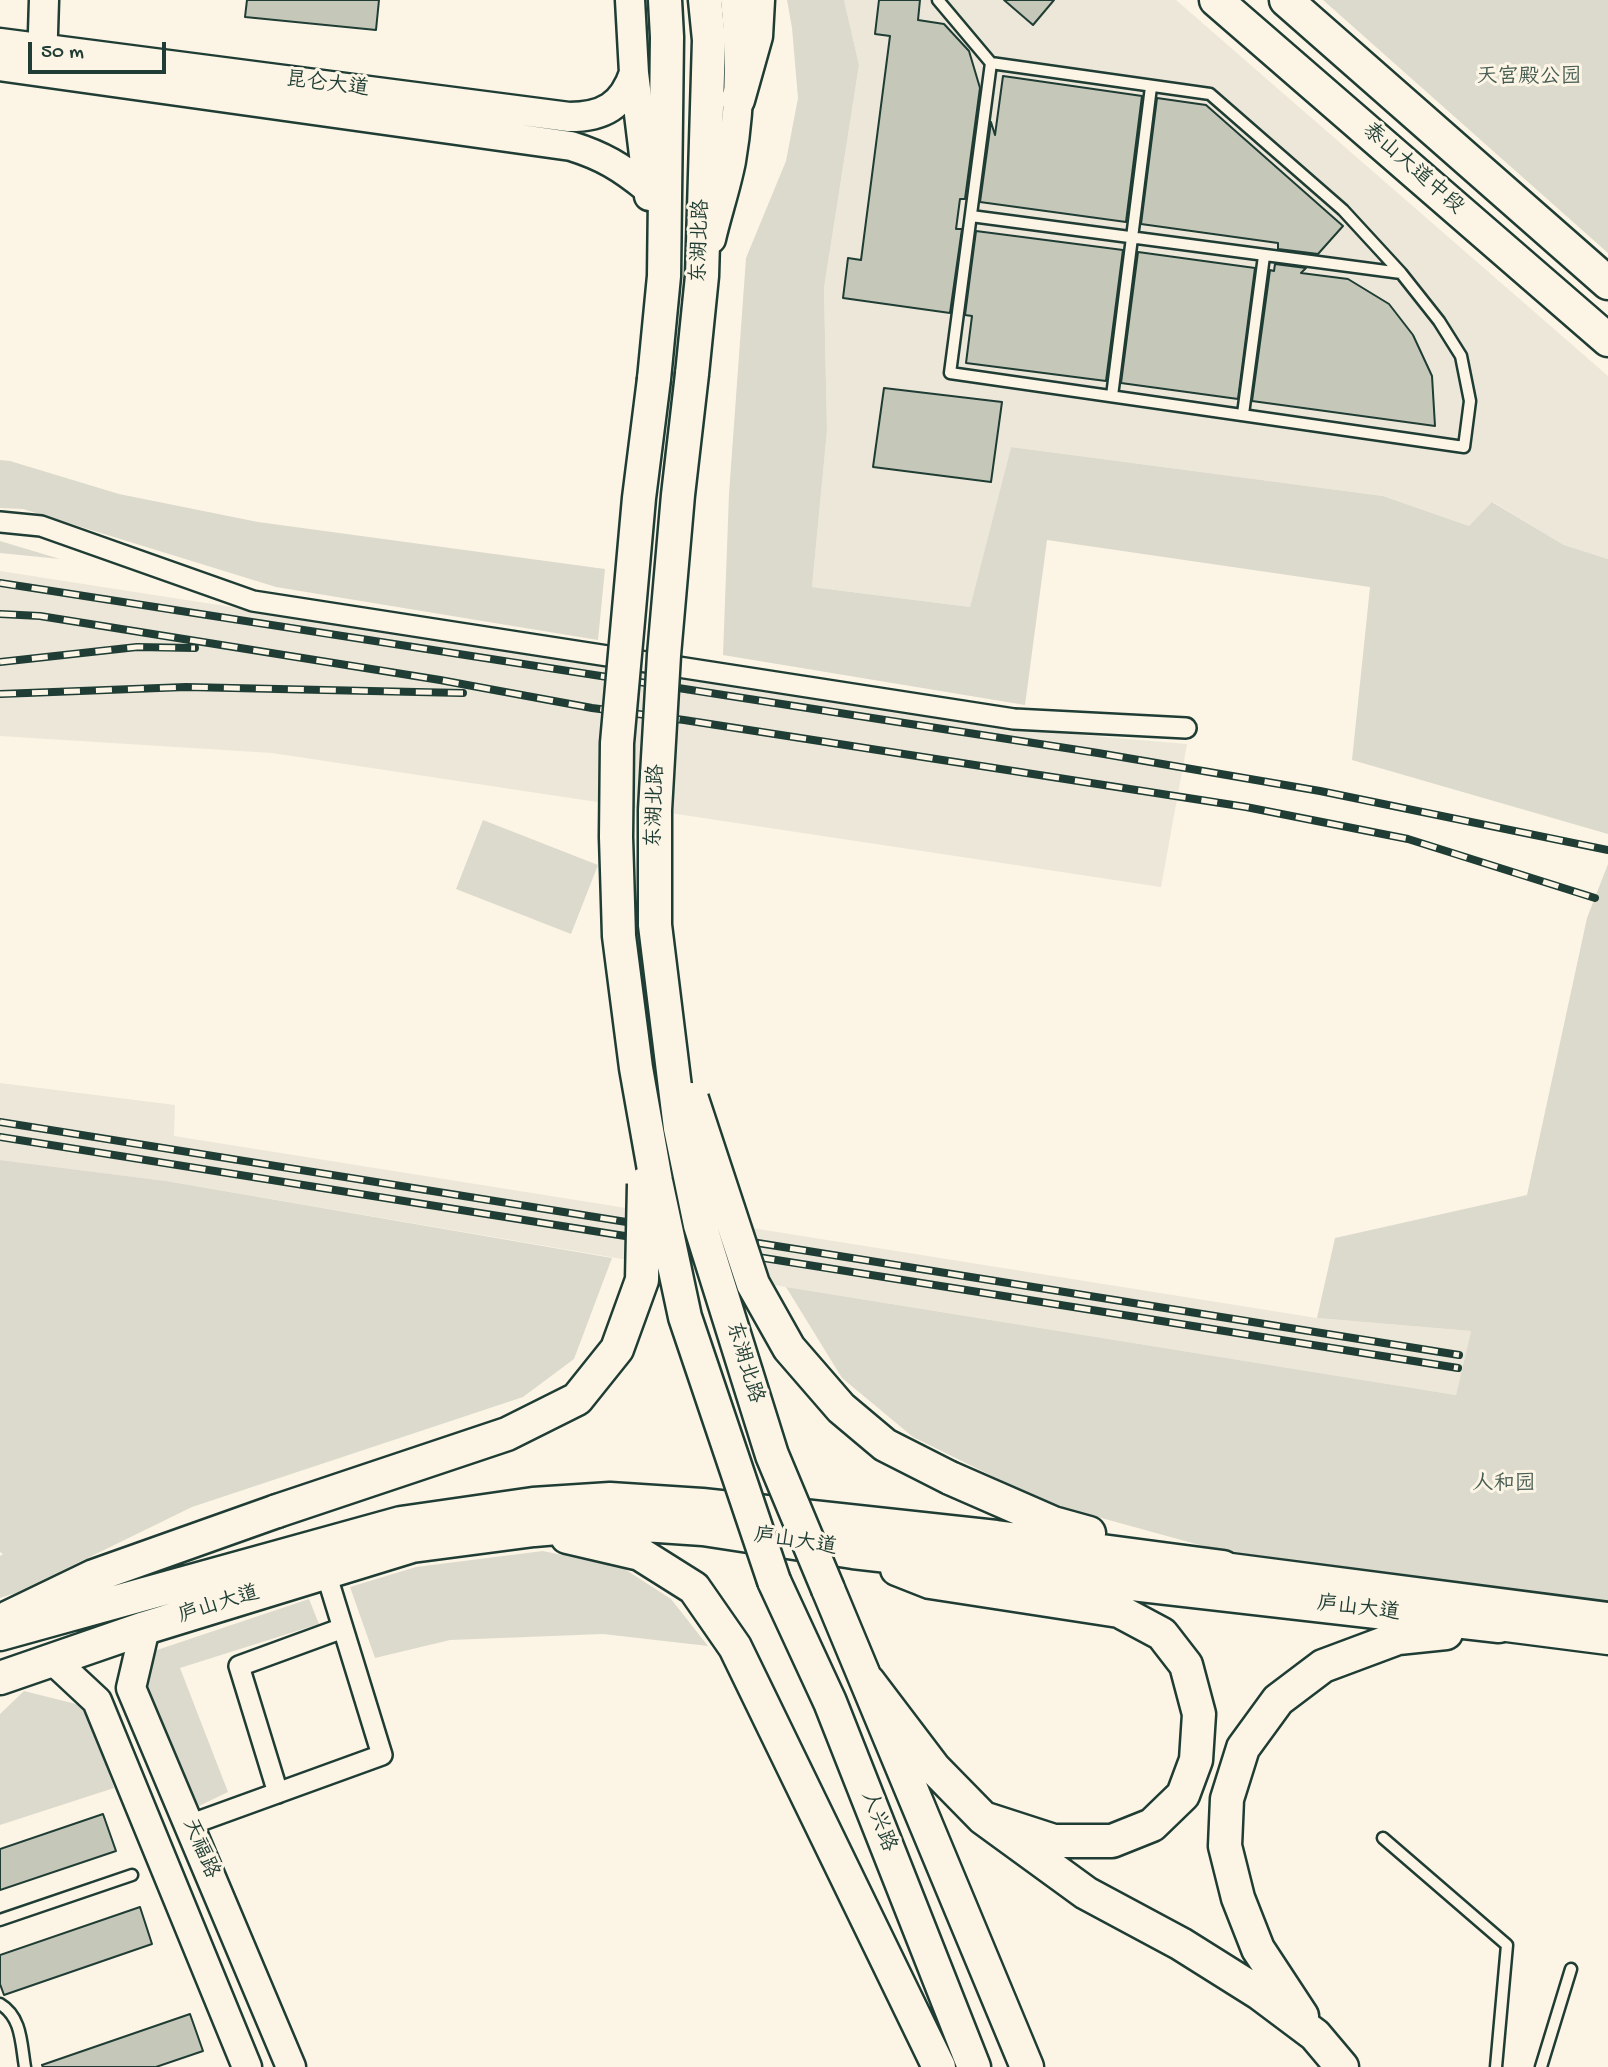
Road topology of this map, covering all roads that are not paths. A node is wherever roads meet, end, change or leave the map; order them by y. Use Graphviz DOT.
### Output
graph roads {
  1 [pos="44,0"];
  2 [pos="630,0"];
  3 [pos="665,0"];
  4 [pos="705,0"];
  5 [pos="735,0"];
  6 [pos="758,0"];
  7 [pos="938,0"];
  8 [pos="1216,0"];
  9 [pos="1286,0"];
  10 [pos="0,43"];
  11 [pos="42,60"];
  12 [pos="991,63"];
  13 [pos="0,66"];
  14 [pos="634,73"];
  15 [pos="1151,87"];
  16 [pos="738,100"];
  17 [pos="647,188"];
  18 [pos="971,216"];
  19 [pos="1132,238"];
  20 [pos="1264,256"];
  21 [pos="1401,273"];
  22 [pos="664,276"];
  23 [pos="702,276"];
  24 [pos="1608,283"];
  25 [pos="1608,340"];
  26 [pos="1112,396"];
  27 [pos="1243,414"];
  28 [pos="0,522"];
  29 [pos="1186,729"];
  30 [pos="667,1023"];
  31 [pos="645,1120"];
  32 [pos="534,1530"];
  33 [pos="853,1552"];
  34 [pos="1223,1567"];
  35 [pos="326,1573"];
  36 [pos="774,1581"];
  37 [pos="1608,1617"];
  38 [pos="0,1621"];
  39 [pos="1499,1626"];
  40 [pos="145,1628"];
  41 [pos="343,1628"];
  42 [pos="0,1634"];
  43 [pos="1608,1640"];
  44 [pos="53,1660"];
  45 [pos="0,1678"];
  46 [pos="868,1681"];
  47 [pos="278,1793"];
  48 [pos="983,1818"];
  49 [pos="189,1825"];
  50 [pos="1383,1838"];
  51 [pos="132,1875"];
  52 [pos="0,1920"];
  53 [pos="1571,1969"];
  54 [pos="0,2004"];
  55 [pos="1315,2035"];
  56 [pos="25,2067"];
  57 [pos="247,2067"];
  58 [pos="291,2067"];
  59 [pos="939,2067"];
  60 [pos="974,2067"];
  61 [pos="1027,2067"];
  62 [pos="1342,2067"];
  63 [pos="1496,2067"];
  64 [pos="1541,2067"];
  1 -- 11 [label="street"];
  2 -- 14 [label="street"];
  3 -- 22 [label="main road, 东湖北路"];
  4 -- 23 [label="main road, 东湖北路"];
  5 -- 16 [label="street"];
  6 -- 16 [label="main road"];
  7 -- 12 [label="lane"];
  8 -- 25 [label="main road, 泰山大道中段"];
  9 -- 24 [label="main road"];
  10 -- 11 [label="street, 昆仑大道"];
  11 -- 13 [label="street"];
  11 -- 14 [label="street, 昆仑大道"];
  11 -- 17 [label="street, 昆仑大道"];
  12 -- 15 [label="lane"];
  12 -- 18 [label="lane"];
  14 -- 17 [label="street"];
  15 -- 19 [label="lane"];
  15 -- 21 [label="lane"];
  16 -- 23 [label="street"];
  17 -- 22 [label="street"];
  18 -- 19 [label="lane"];
  18 -- 26 [label="lane"];
  19 -- 20 [label="lane"];
  19 -- 26 [label="lane"];
  20 -- 21 [label="lane"];
  20 -- 27 [label="lane"];
  21 -- 27 [label="lane"];
  22 -- 31 [label="main road, 东湖北路, bridge"];
  23 -- 30 [label="main road, 东湖北路, bridge"];
  26 -- 27 [label="lane"];
  28 -- 29 [label="street"];
  30 -- 34 [label="main road, bridge"];
  30 -- 46 [label="main road, 东湖北路, bridge"];
  31 -- 36 [label="main road, 东湖北路, bridge"];
  31 -- 38 [label="main road, bridge"];
  32 -- 33 [label="main road, 庐山大道"];
  32 -- 35 [label="main road, 庐山大道"];
  32 -- 59 [label="main road"];
  33 -- 39 [label="main road, 庐山大道"];
  33 -- 48 [label="main road"];
  34 -- 37 [label="street, 庐山大道"];
  34 -- 42 [label="main road, 庐山大道"];
  35 -- 40 [label="main road, 庐山大道"];
  35 -- 41 [label="street"];
  36 -- 60 [label="main road, 人兴路"];
  39 -- 43 [label="street, 庐山大道"];
  39 -- 55 [label="main road"];
  40 -- 44 [label="main road, 庐山大道"];
  40 -- 49 [label="street, 天福路"];
  41 -- 47 [label="street"];
  41 -- 47 [label="street"];
  44 -- 45 [label="main road, 庐山大道"];
  44 -- 57 [label="street, 天福路"];
  46 -- 48 [label="main road"];
  46 -- 61 [label="main road"];
  47 -- 49 [label="street"];
  48 -- 55 [label="main road"];
  49 -- 58 [label="street, 天福路"];
  50 -- 63 [label="lane"];
  51 -- 52 [label="lane"];
  53 -- 64 [label="lane"];
  54 -- 56 [label="lane"];
  55 -- 62 [label="main road"];
}
